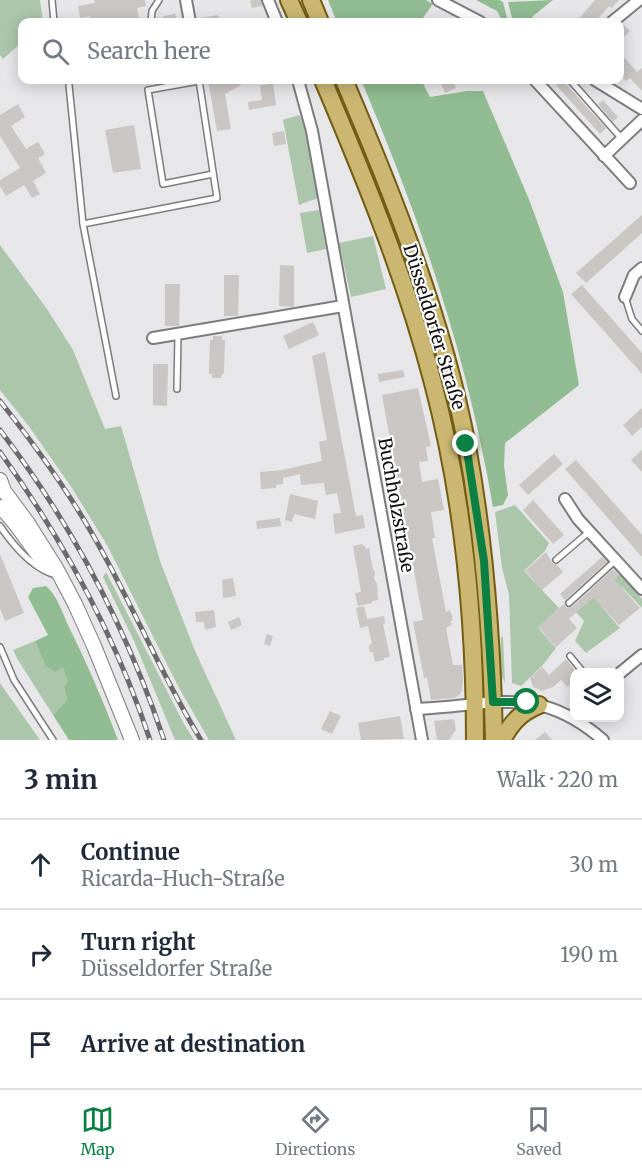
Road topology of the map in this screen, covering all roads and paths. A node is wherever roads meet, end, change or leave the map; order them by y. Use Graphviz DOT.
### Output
graph roads {
  1 [pos="52,0"];
  2 [pos="159,0"];
  3 [pos="186,0"];
  4 [pos="268,0"];
  5 [pos="289,0"];
  6 [pos="311,0"];
  7 [pos="438,0"];
  8 [pos="639,0"];
  9 [pos="54,18"];
  10 [pos="151,18"];
  11 [pos="189,18"];
  12 [pos="276,18"];
  13 [pos="297,18"];
  14 [pos="318,18"];
  15 [pos="472,18"];
  16 [pos="617,18"];
  17 [pos="158,84"];
  18 [pos="178,84"];
  19 [pos="200,84"];
  20 [pos="299,84"];
  21 [pos="325,84"];
  22 [pos="346,84"];
  23 [pos="539,84"];
  24 [pos="574,84"];
  25 [pos="601,84"];
  26 [pos="69,85"];
  27 [pos="158,88"];
  28 [pos="642,109"];
  29 [pos="642,120"];
  30 [pos="622,139"];
  31 [pos="604,156"];
  32 [pos="213,174"];
  33 [pos="630,183"];
  34 [pos="83,224"];
  35 [pos="642,268"];
  36 [pos="625,297"];
  37 [pos="343,306"];
  38 [pos="642,331"];
  39 [pos="177,334"];
  40 [pos="153,338"];
  41 [pos="177,389"];
  42 [pos="116,396"];
  43 [pos="1,491"];
  44 [pos="565,499"];
  45 [pos="0,507"];
  46 [pos="0,526"];
  47 [pos="590,531"];
  48 [pos="556,560"];
  49 [pos="616,560"];
  50 [pos="59,575"];
  51 [pos="642,589"];
  52 [pos="569,603"];
  53 [pos="0,647"];
  54 [pos="642,655"];
  55 [pos="570,656"];
  56 [pos="580,668"];
  57 [pos="624,670"];
  58 [pos="493,702"];
  59 [pos="475,704"];
  60 [pos="539,705"];
  61 [pos="416,709"];
  62 [pos="570,716"];
  63 [pos="580,722"];
  64 [pos="53,740"];
  65 [pos="132,740"];
  66 [pos="422,740"];
  67 [pos="475,740"];
  68 [pos="494,740"];
  69 [pos="502,740"];
  70 [pos="603,740"];
  1 -- 9 [label="lane"];
  2 -- 10 [label="lane"];
  3 -- 11 [label="street"];
  4 -- 12 [label="street"];
  5 -- 13 [label="main road"];
  6 -- 14 [label="main road"];
  7 -- 15 [label="street"];
  8 -- 16 [label="street"];
  17 -- 27 [label="lane"];
  18 -- 27 [label="lane"];
  19 -- 32 [label="lane"];
  20 -- 37 [label="street, Buchholzstraße"];
  21 -- 59 [label="main road, Düsseldorfer Straße"];
  22 -- 58 [label="main road, Düsseldorfer Straße"];
  23 -- 31 [label="street"];
  24 -- 30 [label="lane"];
  25 -- 28 [label="street"];
  26 -- 34 [label="lane"];
  27 -- 32 [label="lane"];
  29 -- 30 [label="street"];
  30 -- 31 [label="street"];
  31 -- 33 [label="street"];
  32 -- 34 [label="lane"];
  34 -- 42 [label="lane"];
  35 -- 36 [label="street"];
  36 -- 38 [label="lane"];
  37 -- 39 [label="street"];
  37 -- 61 [label="street, Buchholzstraße"];
  39 -- 40 [label="street"];
  39 -- 41 [label="lane"];
  43 -- 50 [label="street"];
  44 -- 47 [label="street"];
  45 -- 50 [label="street"];
  46 -- 50 [label="lane"];
  47 -- 48 [label="lane"];
  47 -- 49 [label="street"];
  49 -- 51 [label="street"];
  49 -- 52 [label="lane"];
  50 -- 65 [label="street"];
  53 -- 64 [label="lane"];
  54 -- 57 [label="street"];
  55 -- 56 [label="lane"];
  58 -- 59 [label="street"];
  58 -- 60 [label="street"];
  58 -- 68 [label="main road, Düsseldorfer Straße"];
  59 -- 61 [label="street"];
  59 -- 67 [label="main road, Düsseldorfer Straße"];
  60 -- 62 [label="street"];
  60 -- 69 [label="main road"];
  61 -- 66 [label="street, Buchholzstraße"];
  63 -- 70 [label="street"];
}
